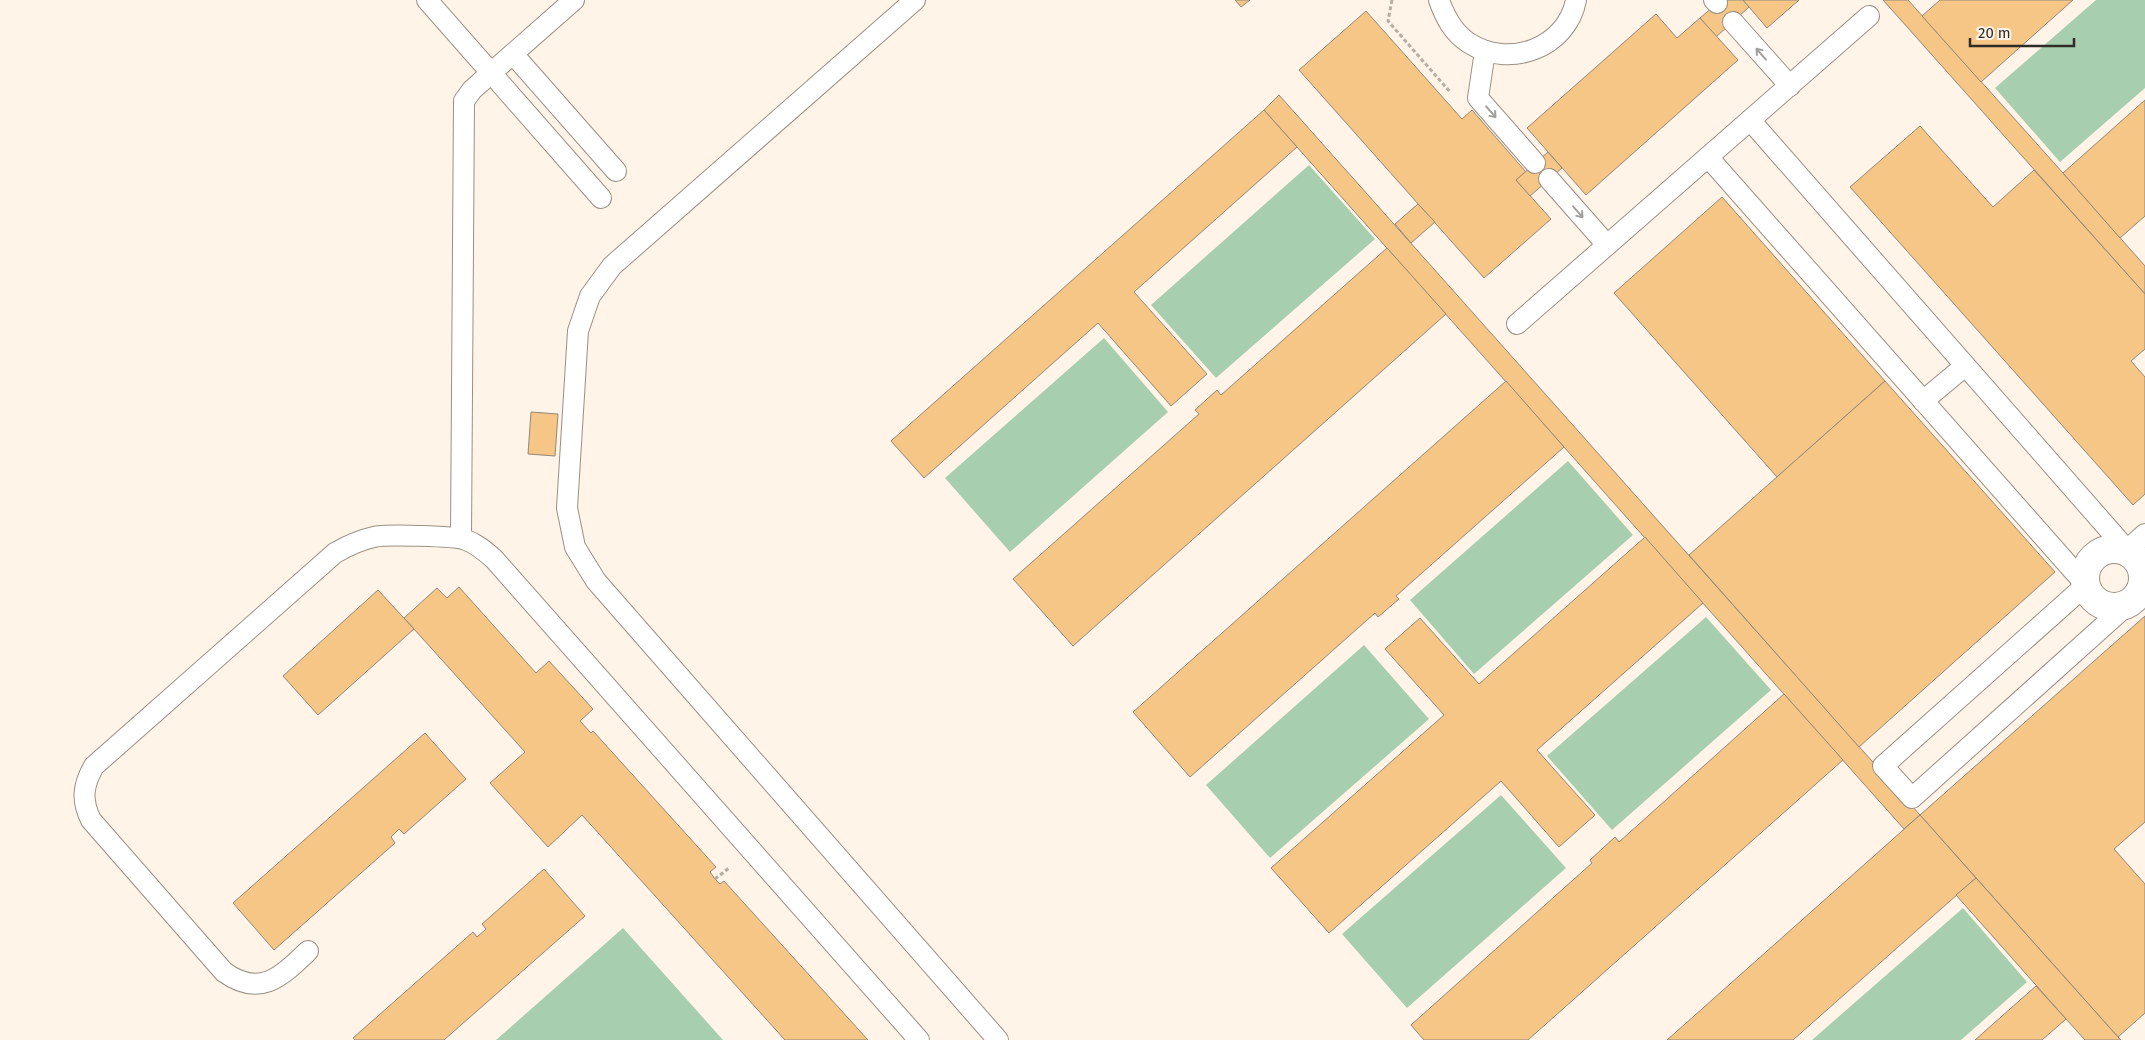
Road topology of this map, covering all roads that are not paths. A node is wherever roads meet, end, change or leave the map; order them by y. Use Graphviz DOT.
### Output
graph roads {
  1 [pos="574,0"];
  2 [pos="915,0"];
  3 [pos="1439,0"];
  4 [pos="1576,0"];
  5 [pos="429,1"];
  6 [pos="1869,16"];
  7 [pos="1733,22"];
  8 [pos="1485,51"];
  9 [pos="513,54"];
  10 [pos="491,73"];
  11 [pos="1790,86"];
  12 [pos="1750,120"];
  13 [pos="1708,158"];
  14 [pos="1535,164"];
  15 [pos="616,171"];
  16 [pos="1549,179"];
  17 [pos="601,198"];
  18 [pos="1608,245"];
  19 [pos="1516,324"];
  20 [pos="1965,366"];
  21 [pos="1923,401"];
  22 [pos="461,538"];
  23 [pos="2136,542"];
  24 [pos="2086,585"];
  25 [pos="2139,594"];
  26 [pos="308,951"];
  27 [pos="919,1040"];
  28 [pos="998,1040"];
  1 -- 9 [label="lane"];
  2 -- 28 [label="lane"];
  3 -- 8 [label="lane"];
  4 -- 8 [label="lane"];
  5 -- 10 [label="lane"];
  6 -- 11 [label="lane"];
  11 -- 7 [label="lane, one-way"];
  8 -- 14 [label="lane, one-way"];
  9 -- 10 [label="lane"];
  9 -- 15 [label="lane"];
  10 -- 17 [label="lane"];
  10 -- 22 [label="lane"];
  11 -- 12 [label="lane"];
  12 -- 13 [label="lane"];
  12 -- 20 [label="lane"];
  13 -- 18 [label="lane"];
  13 -- 21 [label="lane"];
  16 -- 18 [label="lane, one-way"];
  18 -- 19 [label="lane"];
  20 -- 21 [label="lane"];
  20 -- 23 [label="lane"];
  21 -- 24 [label="lane"];
  22 -- 26 [label="lane"];
  22 -- 27 [label="lane"];
  23 -- 24 [label="street"];
  23 -- 25 [label="street"];
  24 -- 25 [label="street"];
  24 -- 25 [label="lane"];
}
